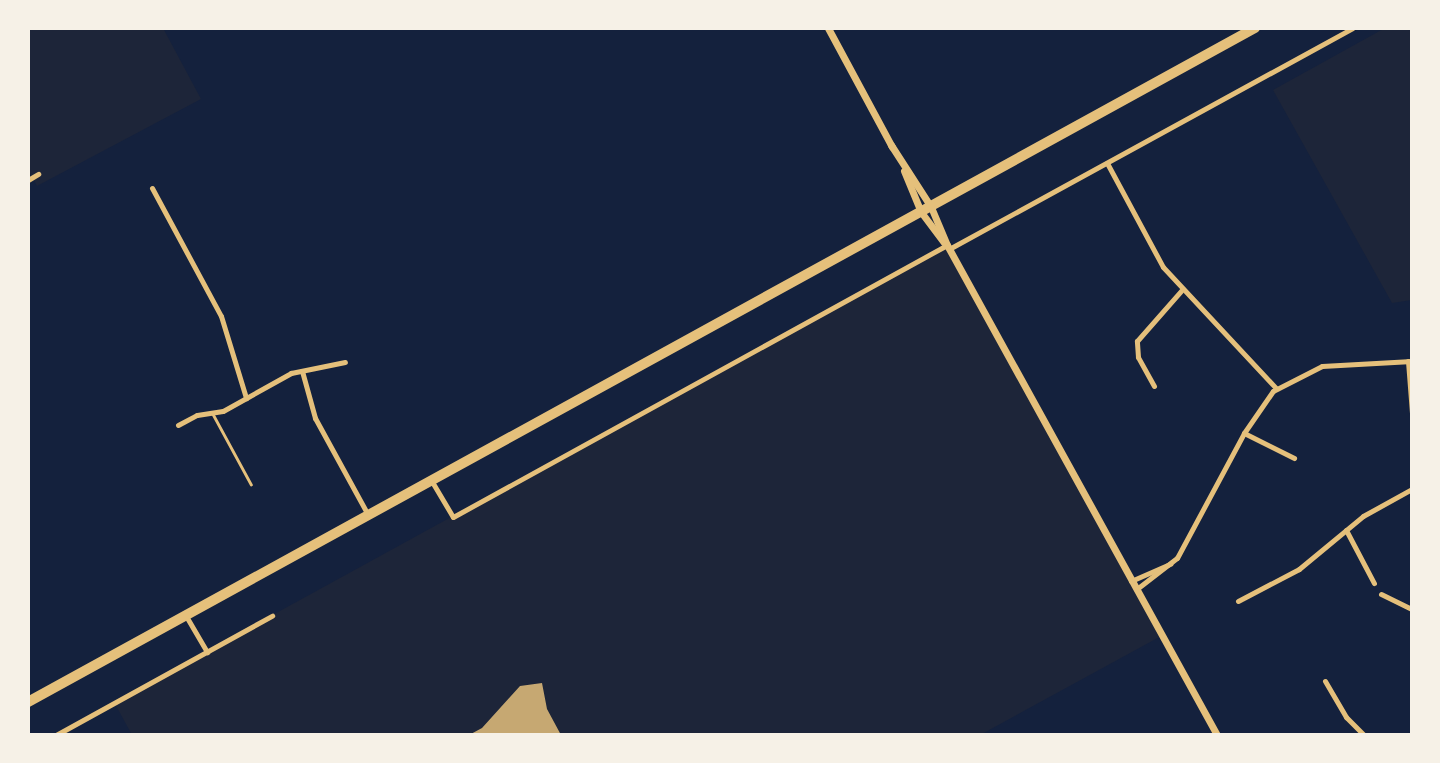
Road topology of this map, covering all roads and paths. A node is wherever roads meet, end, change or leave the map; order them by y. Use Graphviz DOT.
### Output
graph roads {
  1 [pos="828,28"];
  2 [pos="1255,28"];
  3 [pos="1352,28"];
  4 [pos="1107,163"];
  5 [pos="38,174"];
  6 [pos="28,180"];
  7 [pos="152,188"];
  8 [pos="926,209"];
  9 [pos="948,247"];
  10 [pos="1181,291"];
  11 [pos="1410,361"];
  12 [pos="345,362"];
  13 [pos="302,371"];
  14 [pos="1154,386"];
  15 [pos="1276,388"];
  16 [pos="246,398"];
  17 [pos="212,413"];
  18 [pos="1412,413"];
  19 [pos="178,425"];
  20 [pos="1244,433"];
  21 [pos="1294,458"];
  22 [pos="432,480"];
  23 [pos="251,484"];
  24 [pos="1412,489"];
  25 [pos="368,515"];
  26 [pos="1346,530"];
  27 [pos="1173,563"];
  28 [pos="1131,581"];
  29 [pos="1374,583"];
  30 [pos="1138,588"];
  31 [pos="1381,594"];
  32 [pos="1238,601"];
  33 [pos="1412,609"];
  34 [pos="186,615"];
  35 [pos="272,616"];
  36 [pos="207,652"];
  37 [pos="1325,681"];
  38 [pos="28,702"];
  39 [pos="56,735"];
  40 [pos="1217,735"];
  41 [pos="1364,735"];
  1 -- 8 [label="street"];
  2 -- 8 [label="highway"];
  3 -- 4 [label="street"];
  4 -- 9 [label="street"];
  4 -- 10 [label="street"];
  5 -- 6 [label="street"];
  7 -- 16 [label="street"];
  8 -- 9 [label="street"];
  8 -- 22 [label="highway"];
  9 -- 22 [label="street"];
  9 -- 28 [label="street"];
  10 -- 14 [label="street"];
  10 -- 15 [label="street"];
  11 -- 15 [label="street"];
  11 -- 18 [label="street"];
  12 -- 13 [label="street"];
  13 -- 16 [label="street"];
  13 -- 25 [label="street"];
  15 -- 20 [label="street"];
  16 -- 17 [label="street"];
  17 -- 19 [label="street"];
  17 -- 23 [label="lane"];
  20 -- 21 [label="street"];
  20 -- 27 [label="street"];
  22 -- 25 [label="highway"];
  24 -- 26 [label="street"];
  25 -- 34 [label="highway"];
  26 -- 29 [label="street"];
  26 -- 32 [label="street"];
  27 -- 28 [label="street"];
  27 -- 30 [label="street"];
  28 -- 30 [label="street"];
  30 -- 40 [label="street"];
  31 -- 33 [label="street"];
  34 -- 36 [label="street"];
  34 -- 38 [label="highway"];
  35 -- 36 [label="street"];
  36 -- 39 [label="street"];
  37 -- 41 [label="street"];
}
